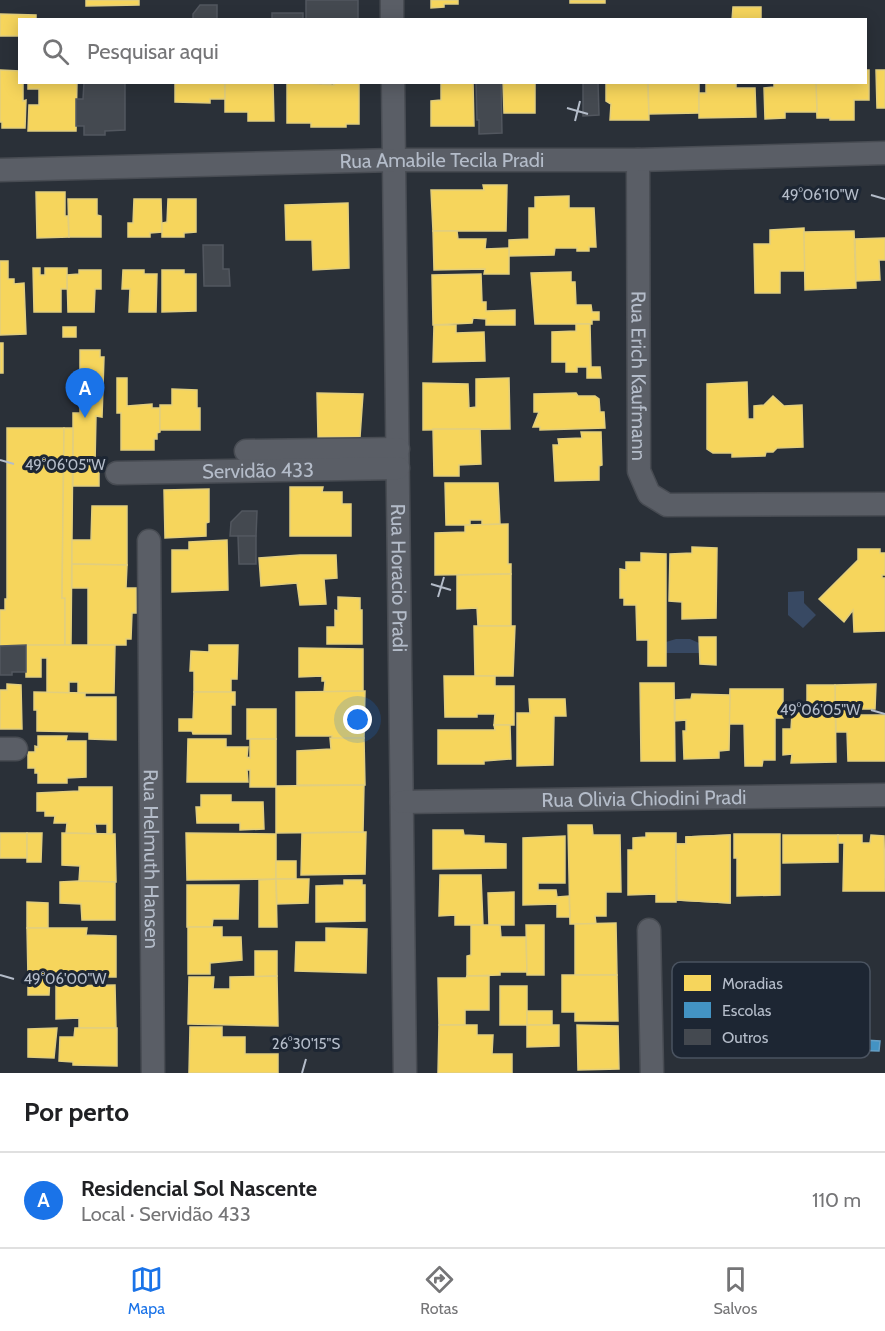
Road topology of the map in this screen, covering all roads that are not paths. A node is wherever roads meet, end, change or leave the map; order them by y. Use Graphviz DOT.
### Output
graph roads {
  1 [pos="392,0"];
  2 [pos="392,18"];
  3 [pos="393,84"];
  4 [pos="885,153"];
  5 [pos="394,160"];
  6 [pos="638,160"];
  7 [pos="0,170"];
  8 [pos="246,451"];
  9 [pos="398,459"];
  10 [pos="117,473"];
  11 [pos="885,504"];
  12 [pos="149,541"];
  13 [pos="885,795"];
  14 [pos="402,802"];
  15 [pos="649,930"];
  16 [pos="153,1073"];
  17 [pos="405,1073"];
  18 [pos="652,1073"];
  1 -- 2 [label="street"];
  3 -- 5 [label="street, Rua Horacio Pradi"];
  4 -- 6 [label="street, Rua Amabile Tecila Pradi"];
  5 -- 6 [label="street, Rua Amabile Tecila Pradi"];
  5 -- 7 [label="street, Rua Amabile Tecila Pradi"];
  5 -- 9 [label="street, Rua Horacio Pradi"];
  6 -- 11 [label="street, Rua Erich Kaufmann"];
  8 -- 9 [label="street"];
  9 -- 10 [label="street, Servidão 433"];
  9 -- 14 [label="street, Rua Horacio Pradi"];
  12 -- 16 [label="street, Rua Helmuth Hansen"];
  13 -- 14 [label="street, Rua Olivia Chiodini Pradi"];
  14 -- 17 [label="street, Rua Horacio Pradi"];
  15 -- 18 [label="street"];
}
